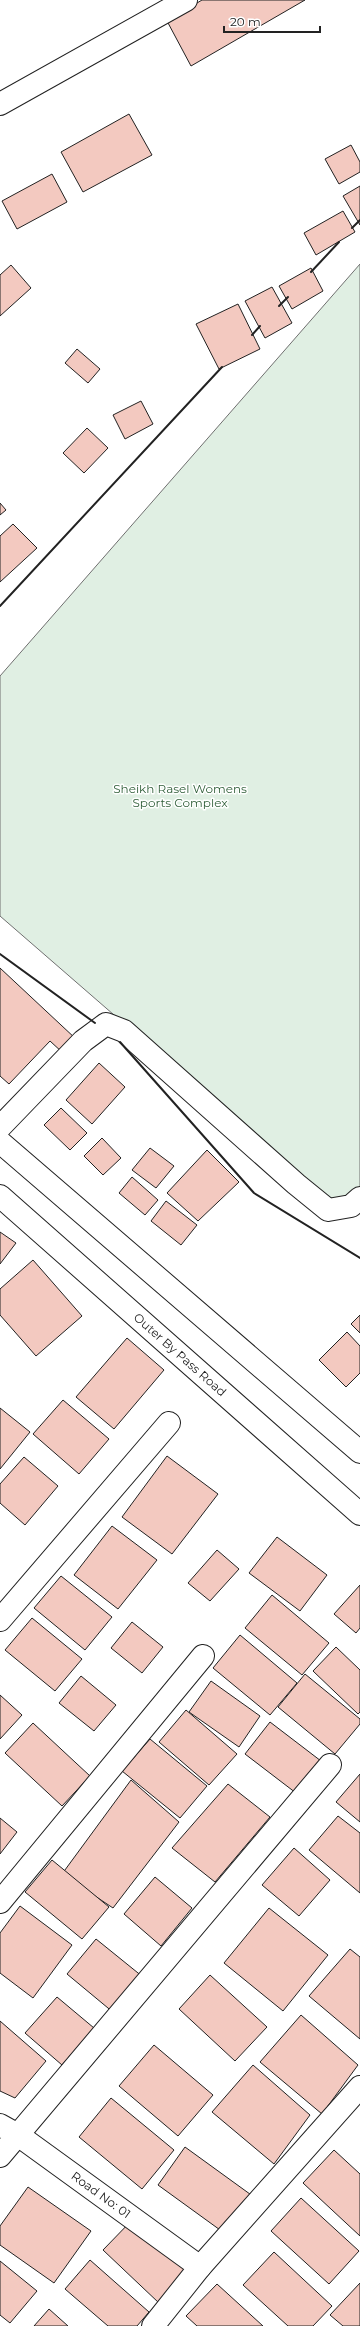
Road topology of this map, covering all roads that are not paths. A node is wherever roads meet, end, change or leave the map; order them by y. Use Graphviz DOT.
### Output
graph roads {
  1 [pos="186,0"];
  2 [pos="0,104"];
  3 [pos="0,1127"];
  4 [pos="0,1142"];
  5 [pos="0,1196"];
  6 [pos="360,1198"];
  7 [pos="168,1423"];
  8 [pos="360,1452"];
  9 [pos="360,1514"];
  10 [pos="0,1620"];
  11 [pos="203,1656"];
  12 [pos="330,1764"];
  13 [pos="0,1902"];
  14 [pos="360,2087"];
  15 [pos="9,2130"];
  16 [pos="0,2156"];
  17 [pos="200,2268"];
  18 [pos="153,2326"];
  1 -- 2 [label="street"];
  3 -- 6 [label="street"];
  4 -- 8 [label="street"];
  5 -- 9 [label="street, Outer By Pass Road"];
  7 -- 10 [label="street"];
  11 -- 13 [label="street"];
  12 -- 15 [label="street"];
  14 -- 17 [label="street"];
  15 -- 16 [label="street"];
  15 -- 17 [label="street, Road No: 01"];
  17 -- 18 [label="street"];
}
